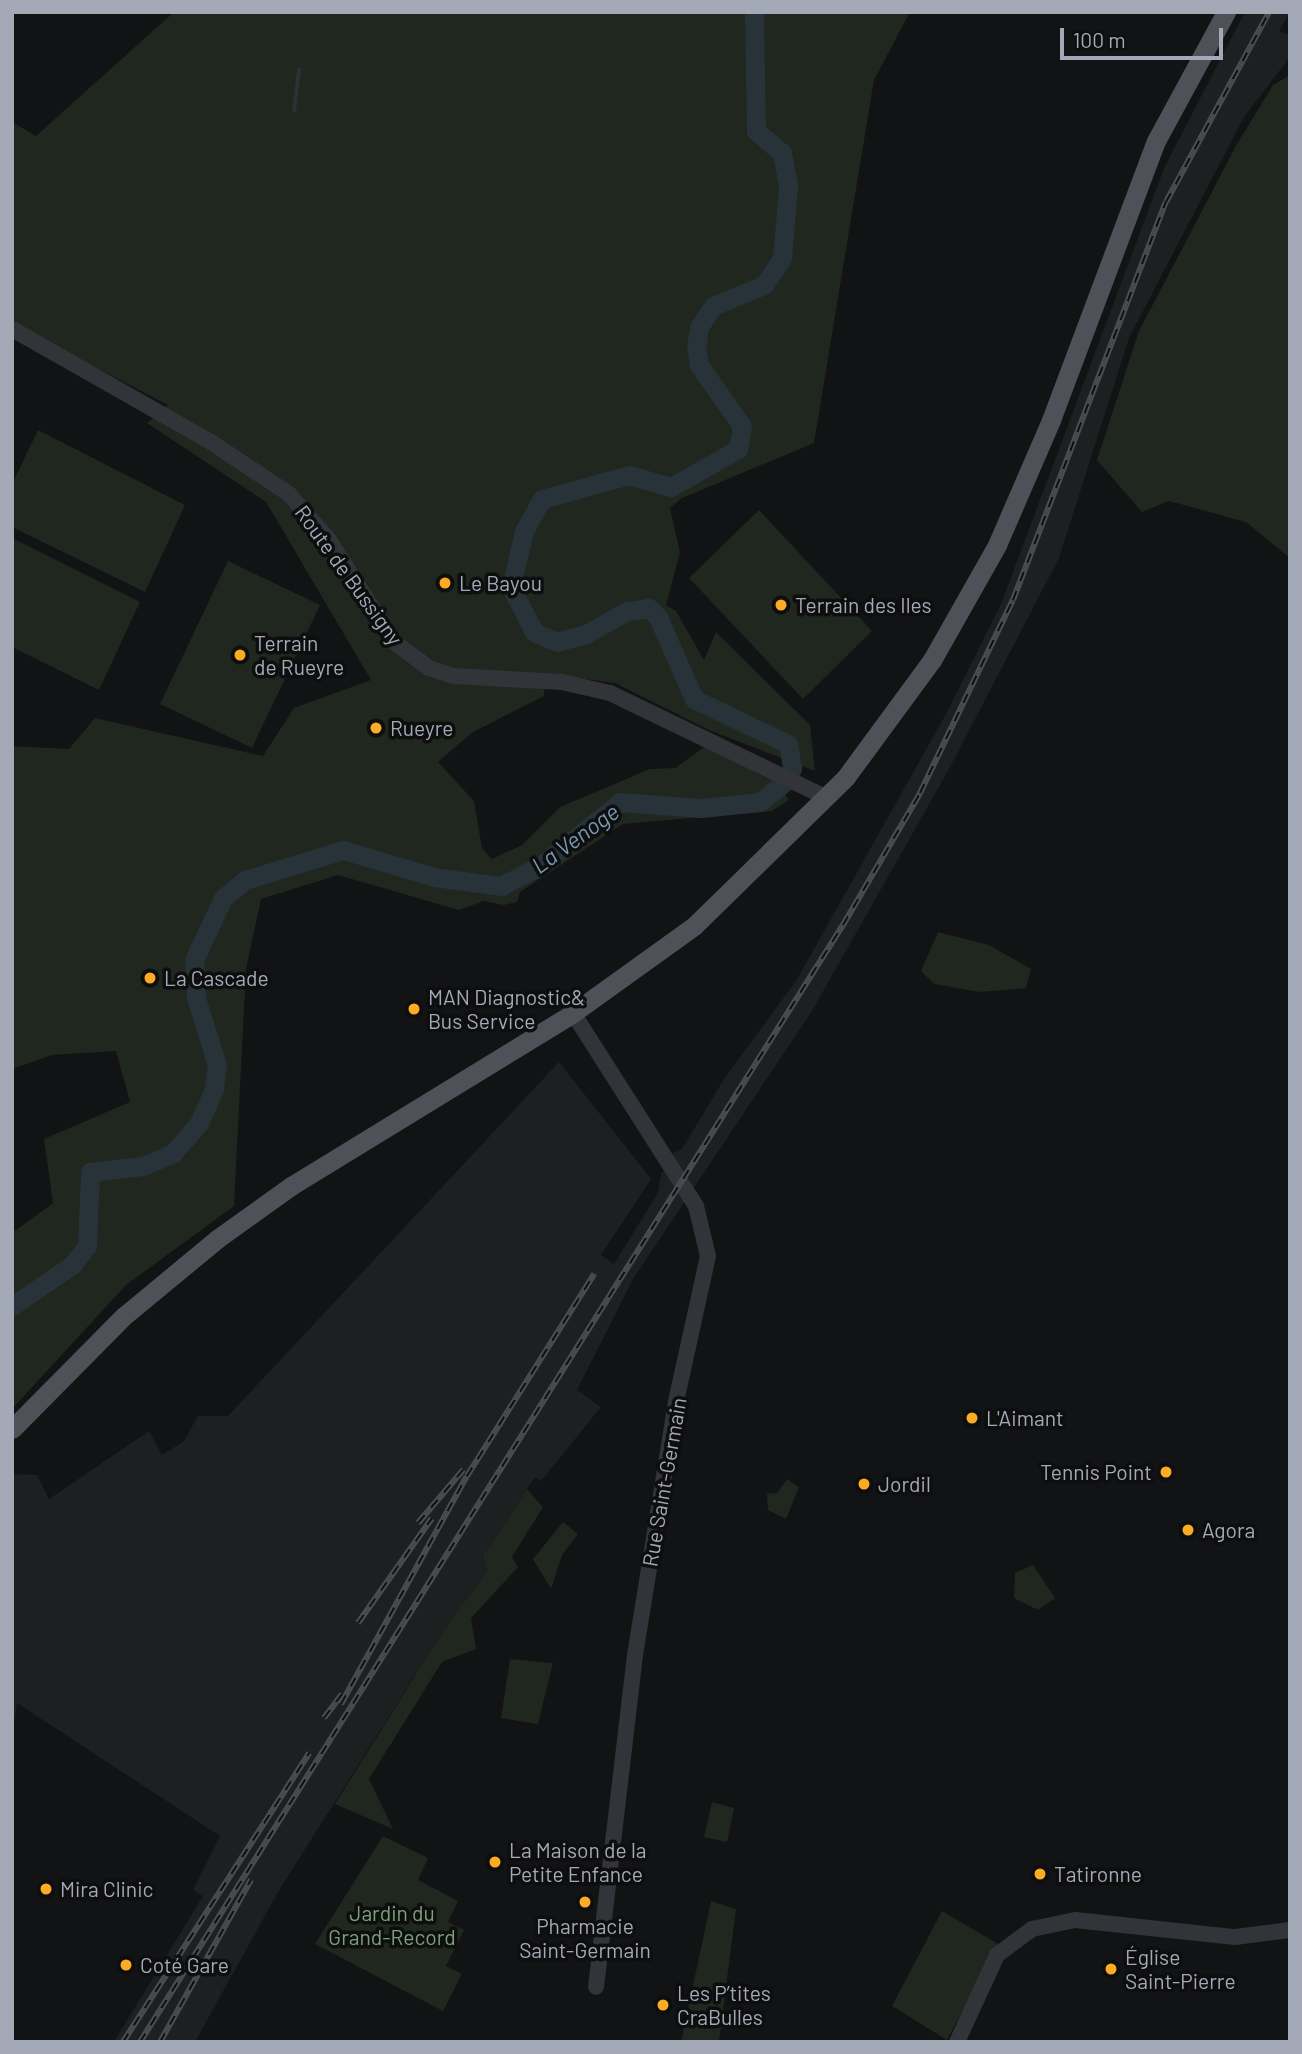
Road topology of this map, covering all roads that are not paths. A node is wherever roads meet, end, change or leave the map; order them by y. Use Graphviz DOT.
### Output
graph roads {
  1 [pos="1226,12"];
  2 [pos="12,329"];
  3 [pos="827,798"];
  4 [pos="573,1013"];
  5 [pos="12,1429"];
  6 [pos="1290,1930"];
  7 [pos="596,1987"];
  8 [pos="957,2042"];
  1 -- 3 [label="main road"];
  2 -- 3 [label="street, Route de Bussigny"];
  3 -- 4 [label="main road"];
  4 -- 5 [label="main road"];
  4 -- 7 [label="street, Rue Saint-Germain"];
  6 -- 8 [label="street"];
}
